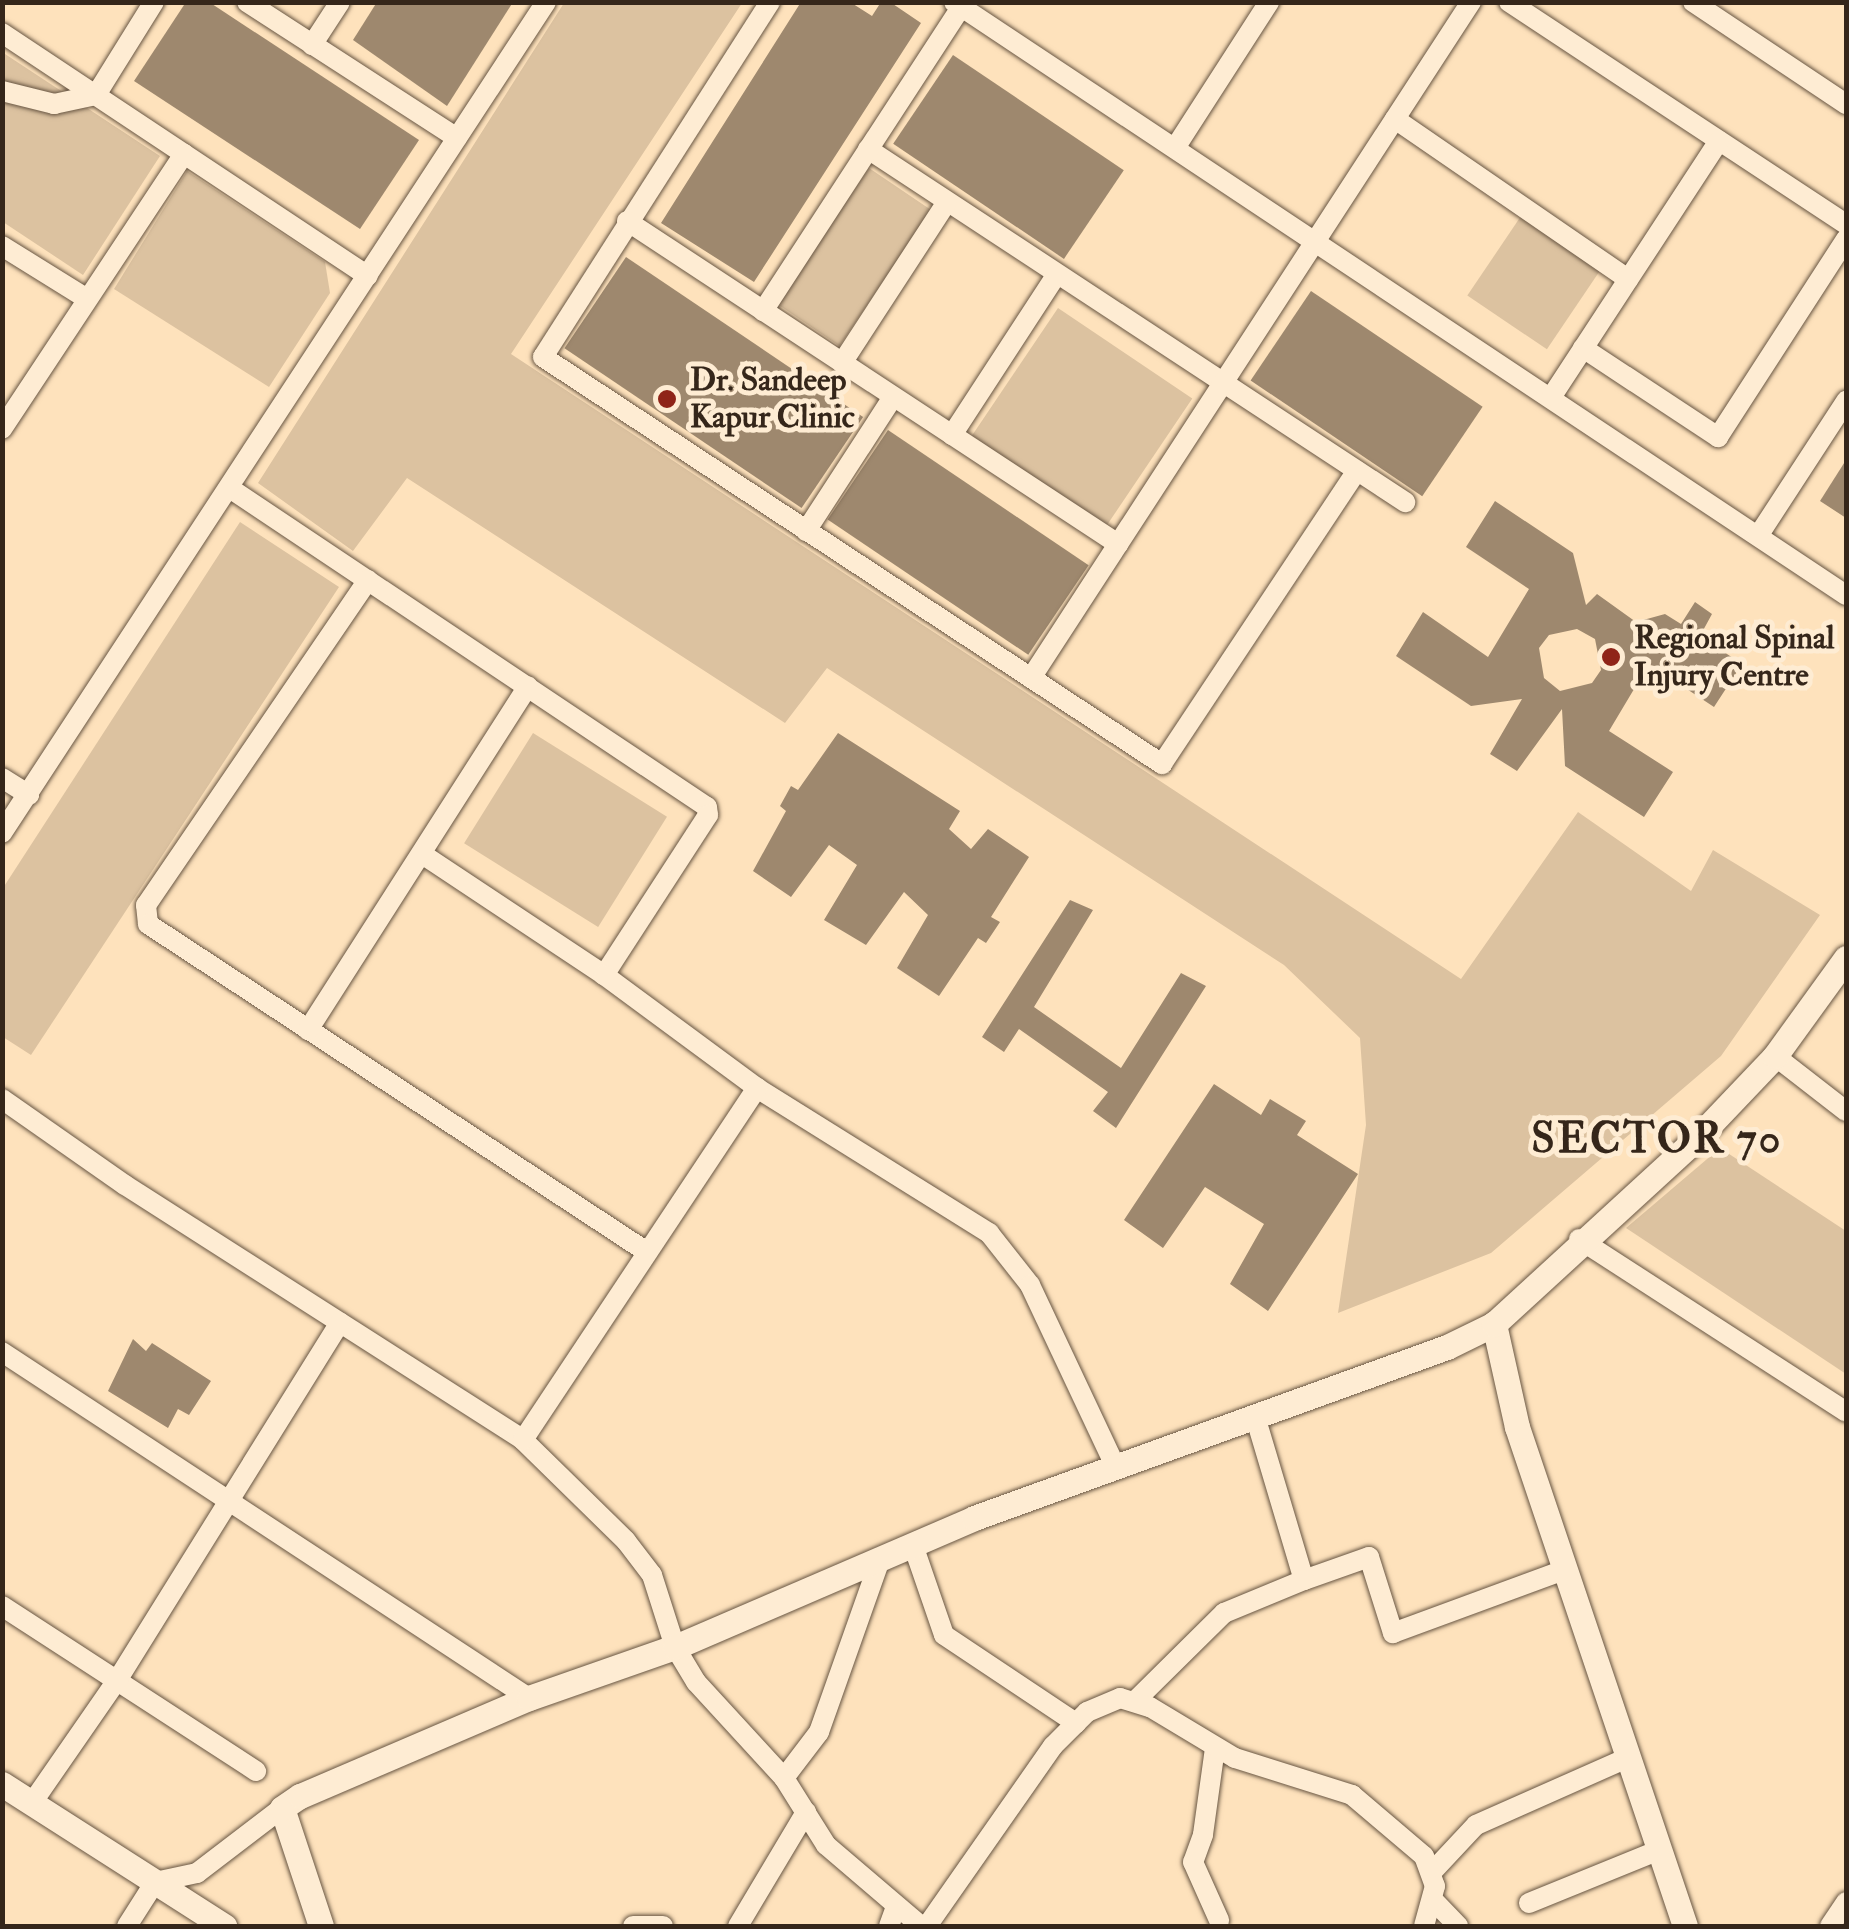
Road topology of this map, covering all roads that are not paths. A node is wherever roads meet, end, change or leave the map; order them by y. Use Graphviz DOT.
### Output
graph roads {
  1 [pos="154,2"];
  2 [pos="247,2"];
  3 [pos="340,2"];
  4 [pos="546,2"];
  5 [pos="770,2"];
  6 [pos="1269,2"];
  7 [pos="1471,2"];
  8 [pos="1509,2"];
  9 [pos="1692,2"];
  10 [pos="957,5"];
  11 [pos="2,33"];
  12 [pos="312,45"];
  13 [pos="2,91"];
  14 [pos="96,95"];
  15 [pos="1846,104"];
  16 [pos="1395,119"];
  17 [pos="457,138"];
  18 [pos="1719,140"];
  19 [pos="1175,148"];
  20 [pos="868,149"];
  21 [pos="184,154"];
  22 [pos="947,202"];
  23 [pos="628,222"];
  24 [pos="1846,224"];
  25 [pos="1846,239"];
  26 [pos="1316,240"];
  27 [pos="2,246"];
  28 [pos="1058,274"];
  29 [pos="368,276"];
  30 [pos="1628,280"];
  31 [pos="87,299"];
  32 [pos="763,311"];
  33 [pos="1583,348"];
  34 [pos="842,363"];
  35 [pos="1223,383"];
  36 [pos="1552,396"];
  37 [pos="893,397"];
  38 [pos="1846,400"];
  39 [pos="2,430"];
  40 [pos="952,435"];
  41 [pos="1357,471"];
  42 [pos="231,489"];
  43 [pos="1405,502"];
  44 [pos="806,531"];
  45 [pos="1760,533"];
  46 [pos="1118,544"];
  47 [pos="368,580"];
  48 [pos="1846,595"];
  49 [pos="1031,678"];
  50 [pos="528,686"];
  51 [pos="2,778"];
  52 [pos="29,795"];
  53 [pos="2,833"];
  54 [pos="422,854"];
  55 [pos="1846,958"];
  56 [pos="604,974"];
  57 [pos="308,1030"];
  58 [pos="1775,1056"];
  59 [pos="756,1088"];
  60 [pos="2,1099"];
  61 [pos="1846,1112"];
  62 [pos="1580,1239"];
  63 [pos="647,1252"];
  64 [pos="340,1322"];
  65 [pos="1494,1324"];
  66 [pos="2,1352"];
  67 [pos="1846,1412"];
  68 [pos="1255,1416"];
  69 [pos="524,1440"];
  70 [pos="1115,1466"];
  71 [pos="228,1500"];
  72 [pos="913,1545"];
  73 [pos="879,1563"];
  74 [pos="1564,1570"];
  75 [pos="1304,1580"];
  76 [pos="2,1606"];
  77 [pos="675,1647"];
  78 [pos="118,1679"];
  79 [pos="529,1698"];
  80 [pos="1136,1700"];
  81 [pos="1076,1722"];
  82 [pos="1215,1748"];
  83 [pos="1628,1758"];
  84 [pos="256,1771"];
  85 [pos="784,1778"];
  86 [pos="2,1784"];
  87 [pos="32,1803"];
  88 [pos="282,1808"];
  89 [pos="806,1812"];
  90 [pos="1657,1851"];
  91 [pos="1432,1872"];
  92 [pos="155,1882"];
  93 [pos="1434,1901"];
  94 [pos="1846,1902"];
  95 [pos="1528,1903"];
  96 [pos="892,1917"];
  97 [pos="1219,1920"];
  98 [pos="127,1926"];
  99 [pos="224,1926"];
  100 [pos="322,1926"];
  101 [pos="633,1926"];
  102 [pos="663,1926"];
  103 [pos="738,1926"];
  104 [pos="924,1926"];
  105 [pos="1424,1926"];
  106 [pos="1458,1926"];
  107 [pos="1684,1926"];
  108 [pos="1830,1926"];
  1 -- 14 [label="street"];
  2 -- 12 [label="street"];
  3 -- 12 [label="street"];
  4 -- 17 [label="street"];
  5 -- 23 [label="street"];
  6 -- 19 [label="street"];
  7 -- 16 [label="street"];
  8 -- 18 [label="street"];
  9 -- 15 [label="street"];
  10 -- 19 [label="street"];
  10 -- 20 [label="street"];
  11 -- 14 [label="street"];
  12 -- 17 [label="street"];
  13 -- 14 [label="street"];
  14 -- 21 [label="street"];
  16 -- 26 [label="street"];
  16 -- 30 [label="street"];
  17 -- 29 [label="street"];
  18 -- 24 [label="street"];
  18 -- 30 [label="street"];
  19 -- 26 [label="street"];
  20 -- 22 [label="street"];
  20 -- 32 [label="street"];
  21 -- 29 [label="street"];
  21 -- 31 [label="street"];
  22 -- 28 [label="street"];
  22 -- 34 [label="street"];
  23 -- 32 [label="street"];
  23 -- 44 [label="street"];
  25 -- 33 [label="street"];
  26 -- 35 [label="street"];
  26 -- 36 [label="street"];
  27 -- 31 [label="street"];
  28 -- 35 [label="street"];
  28 -- 40 [label="street"];
  29 -- 42 [label="street"];
  30 -- 33 [label="street"];
  31 -- 39 [label="street"];
  32 -- 34 [label="street"];
  33 -- 36 [label="street"];
  34 -- 37 [label="street"];
  35 -- 41 [label="street"];
  35 -- 46 [label="street"];
  36 -- 45 [label="street"];
  37 -- 40 [label="street"];
  37 -- 44 [label="street"];
  38 -- 45 [label="street"];
  40 -- 46 [label="street"];
  41 -- 43 [label="street"];
  41 -- 49 [label="street"];
  42 -- 47 [label="street"];
  42 -- 52 [label="street"];
  44 -- 49 [label="street"];
  45 -- 48 [label="street"];
  46 -- 49 [label="street"];
  47 -- 50 [label="street"];
  47 -- 57 [label="street"];
  50 -- 54 [label="street"];
  50 -- 56 [label="street"];
  51 -- 52 [label="street"];
  52 -- 53 [label="street"];
  54 -- 56 [label="street"];
  54 -- 57 [label="street"];
  55 -- 58 [label="street"];
  56 -- 59 [label="street"];
  57 -- 63 [label="street"];
  58 -- 61 [label="street"];
  58 -- 62 [label="street"];
  59 -- 63 [label="street"];
  59 -- 70 [label="street"];
  60 -- 64 [label="street"];
  62 -- 65 [label="street"];
  62 -- 67 [label="street"];
  63 -- 69 [label="street"];
  64 -- 69 [label="street"];
  64 -- 71 [label="street"];
  65 -- 68 [label="street"];
  65 -- 74 [label="street"];
  66 -- 71 [label="street"];
  68 -- 70 [label="street"];
  68 -- 75 [label="street"];
  69 -- 77 [label="street"];
  70 -- 72 [label="street"];
  71 -- 78 [label="street"];
  71 -- 79 [label="street"];
  72 -- 73 [label="street"];
  72 -- 81 [label="street"];
  73 -- 77 [label="street"];
  73 -- 85 [label="street"];
  74 -- 75 [label="street"];
  74 -- 83 [label="street"];
  75 -- 80 [label="street"];
  76 -- 78 [label="street"];
  77 -- 79 [label="street"];
  77 -- 85 [label="street"];
  78 -- 84 [label="street"];
  78 -- 87 [label="street"];
  79 -- 88 [label="street"];
  80 -- 81 [label="street"];
  80 -- 82 [label="street"];
  81 -- 104 [label="street"];
  82 -- 91 [label="street"];
  82 -- 97 [label="street"];
  83 -- 90 [label="street"];
  83 -- 91 [label="street"];
  85 -- 89 [label="street"];
  86 -- 87 [label="street"];
  87 -- 92 [label="street"];
  88 -- 92 [label="street"];
  88 -- 100 [label="street"];
  89 -- 96 [label="street"];
  89 -- 103 [label="street"];
  90 -- 95 [label="street"];
  90 -- 107 [label="street"];
  91 -- 93 [label="street"];
  92 -- 98 [label="street"];
  92 -- 99 [label="street"];
  93 -- 105 [label="street"];
  93 -- 106 [label="street"];
  94 -- 108 [label="street"];
  96 -- 104 [label="street"];
  101 -- 102 [label="street"];
}
